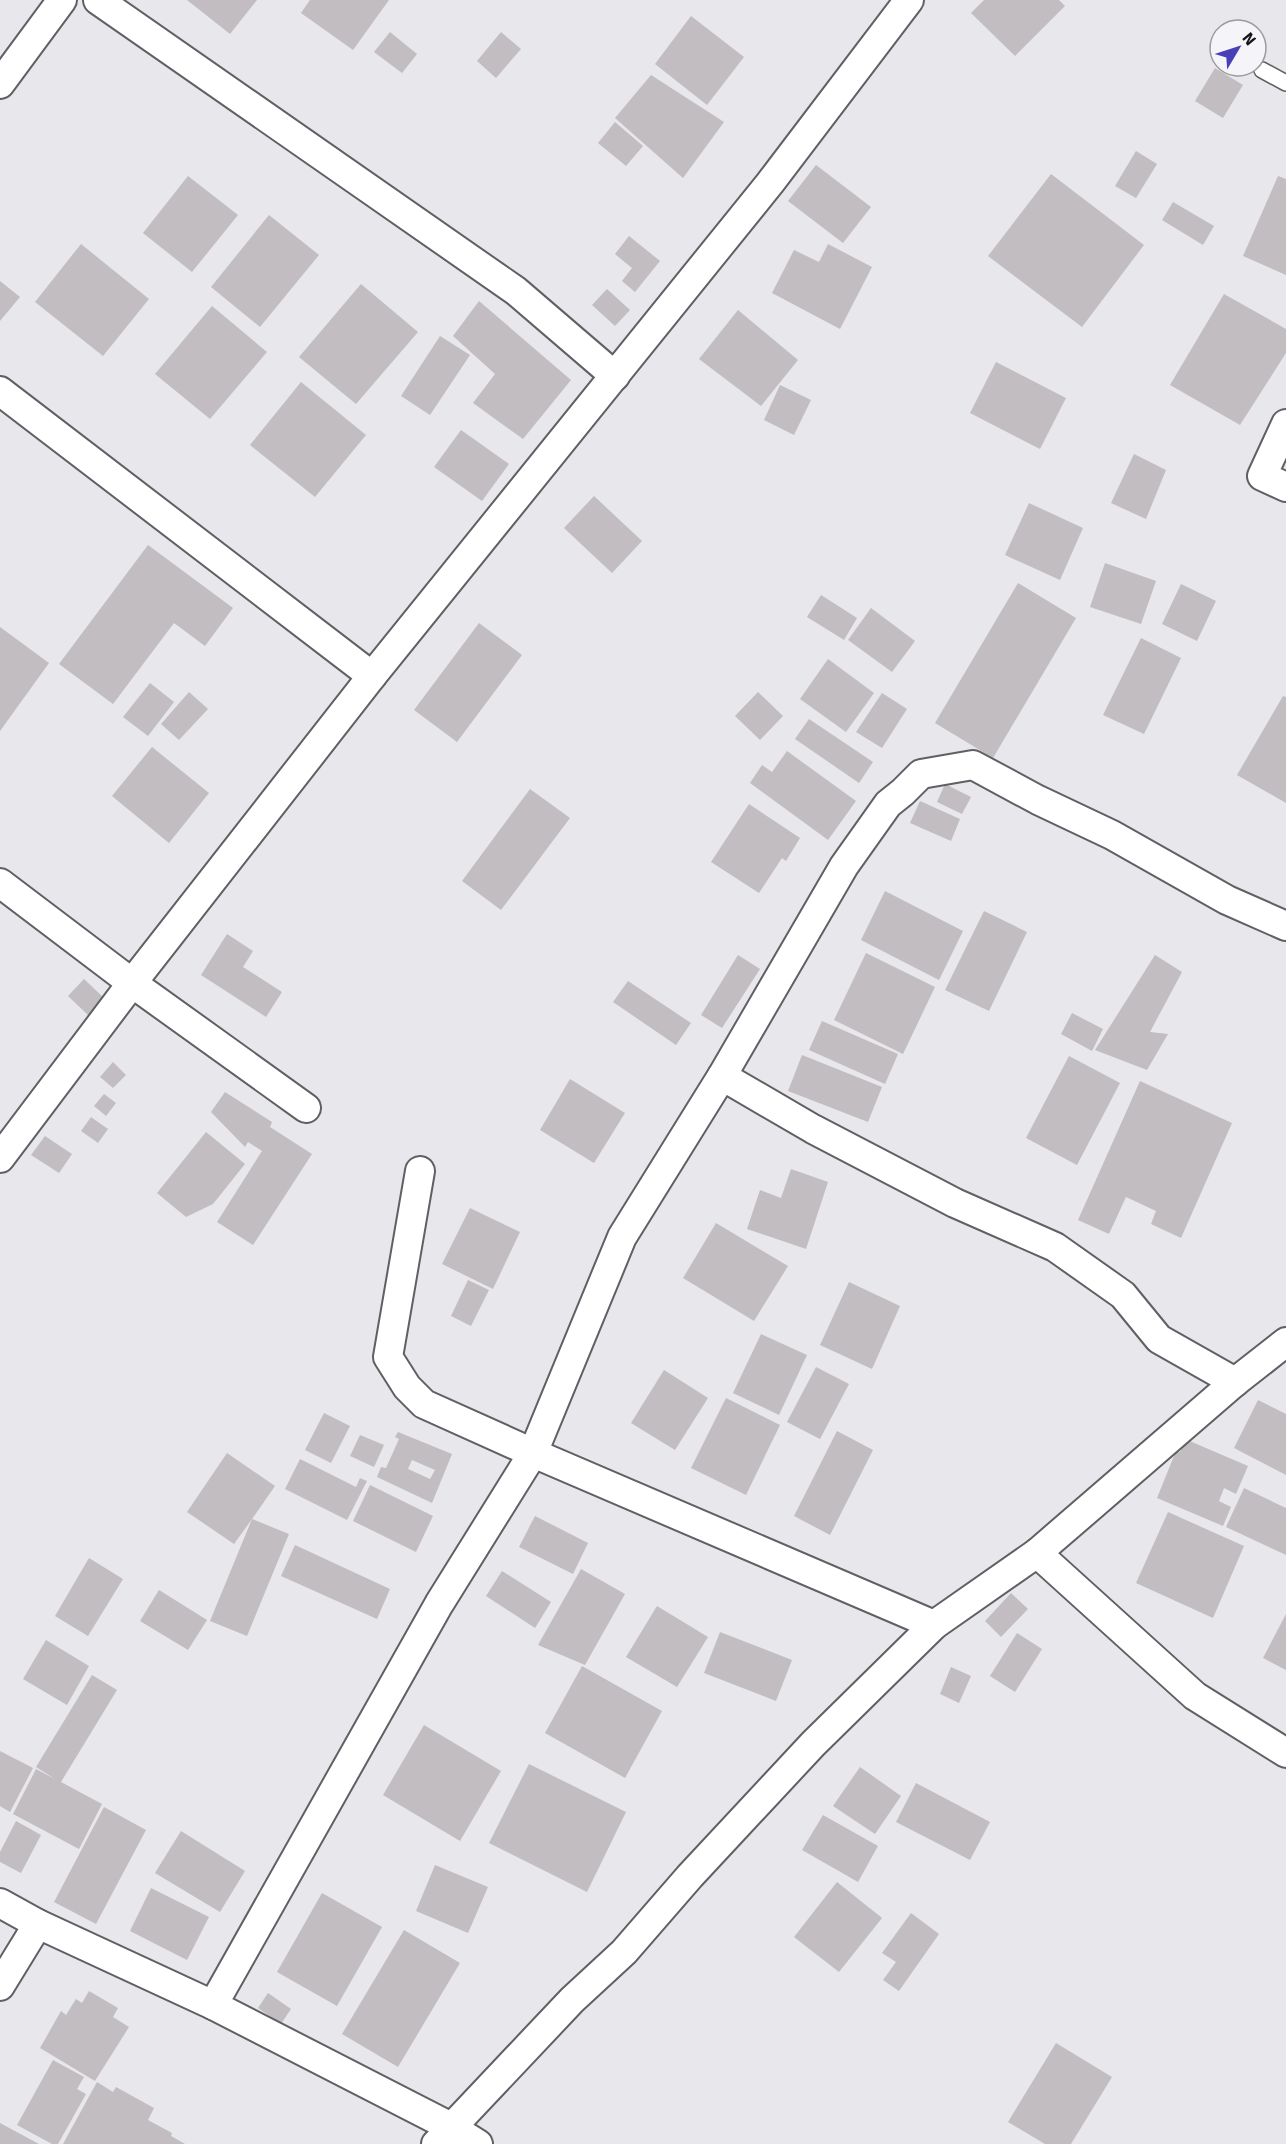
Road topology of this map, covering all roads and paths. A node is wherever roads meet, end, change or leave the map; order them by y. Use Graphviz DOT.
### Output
graph roads {
  1 [pos="62,0"];
  2 [pos="98,0"];
  3 [pos="909,0"];
  4 [pos="1268,73"];
  5 [pos="1286,83"];
  6 [pos="0,84"];
  7 [pos="615,376"];
  8 [pos="0,392"];
  9 [pos="1286,424"];
  10 [pos="1286,487"];
  11 [pos="372,676"];
  12 [pos="0,884"];
  13 [pos="1286,926"];
  14 [pos="132,983"];
  15 [pos="722,1076"];
  16 [pos="306,1108"];
  17 [pos="0,1158"];
  18 [pos="420,1171"];
  19 [pos="1286,1342"];
  20 [pos="1235,1382"];
  21 [pos="533,1453"];
  22 [pos="1037,1553"];
  23 [pos="934,1625"];
  24 [pos="1286,1753"];
  25 [pos="0,1903"];
  26 [pos="38,1924"];
  27 [pos="0,1986"];
  28 [pos="213,2005"];
  29 [pos="443,2135"];
  30 [pos="478,2144"];
  1 -- 6 [label="street"];
  2 -- 7 [label="street"];
  3 -- 7 [label="street"];
  4 -- 5 [label="lane"];
  7 -- 11 [label="street"];
  8 -- 11 [label="street"];
  9 -- 10 [label="street"];
  11 -- 14 [label="street"];
  12 -- 14 [label="street"];
  13 -- 15 [label="street"];
  14 -- 16 [label="street"];
  14 -- 17 [label="street"];
  15 -- 20 [label="street"];
  15 -- 21 [label="street"];
  18 -- 21 [label="street"];
  19 -- 20 [label="street"];
  20 -- 22 [label="street"];
  21 -- 23 [label="street"];
  21 -- 28 [label="street"];
  22 -- 23 [label="street"];
  22 -- 24 [label="street"];
  23 -- 29 [label="street"];
  25 -- 26 [label="street"];
  26 -- 27 [label="street"];
  26 -- 28 [label="street"];
  28 -- 29 [label="street"];
  29 -- 30 [label="street"];
}
